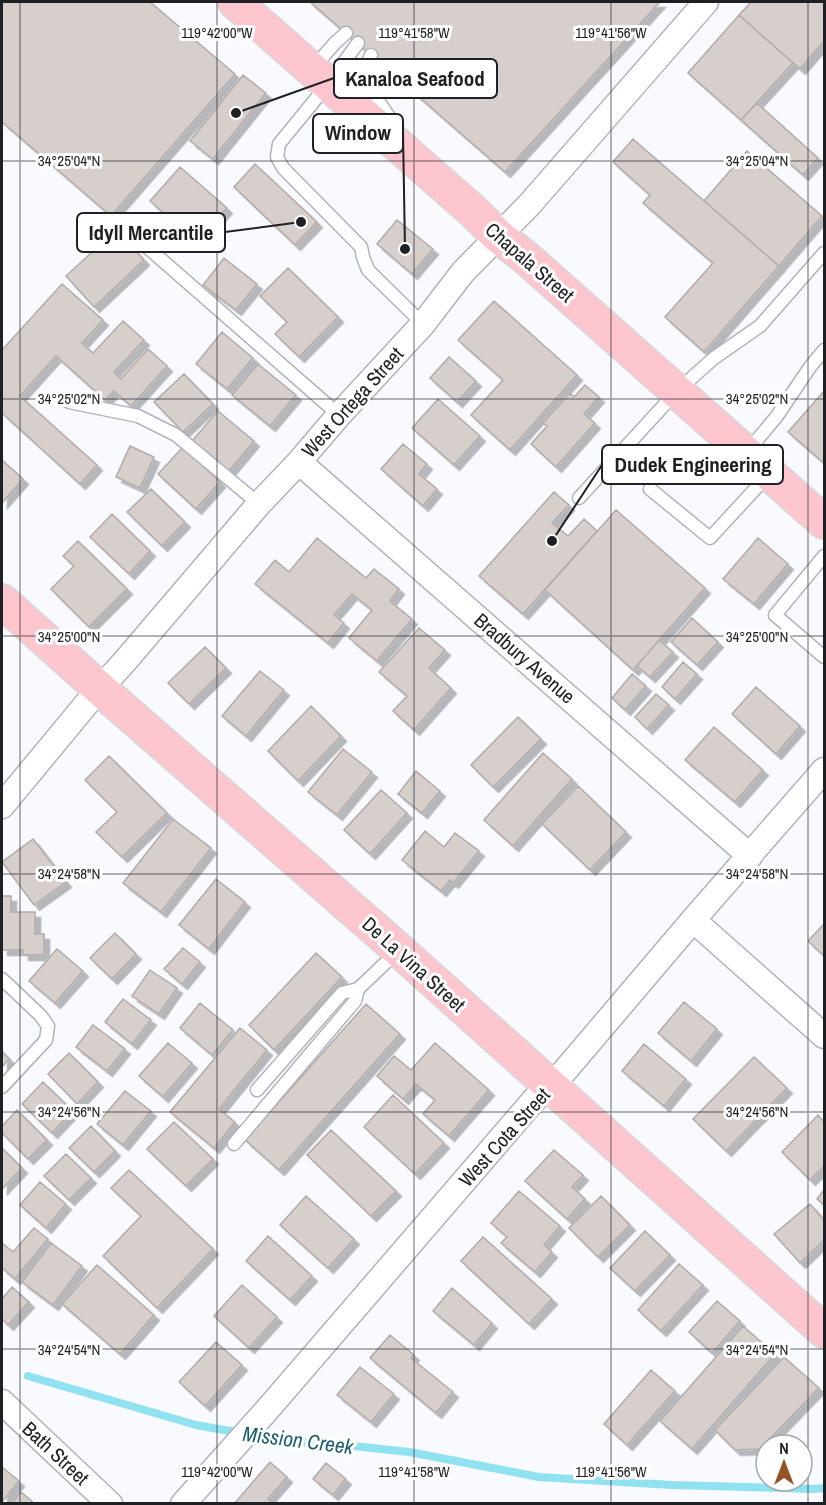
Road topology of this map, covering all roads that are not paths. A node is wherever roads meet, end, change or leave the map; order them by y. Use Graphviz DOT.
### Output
graph roads {
  1 [pos="235,2"];
  2 [pos="706,2"];
  3 [pos="346,33"];
  4 [pos="358,43"];
  5 [pos="371,55"];
  6 [pos="320,76"];
  7 [pos="428,172"];
  8 [pos="498,236"];
  9 [pos="139,240"];
  10 [pos="825,253"];
  11 [pos="423,324"];
  12 [pos="825,350"];
  13 [pos="677,391"];
  14 [pos="69,402"];
  15 [pos="339,415"];
  16 [pos="298,462"];
  17 [pos="758,463"];
  18 [pos="650,489"];
  19 [pos="579,498"];
  20 [pos="259,504"];
  21 [pos="825,522"];
  22 [pos="825,556"];
  23 [pos="2,601"];
  24 [pos="825,657"];
  25 [pos="99,688"];
  26 [pos="823,775"];
  27 [pos="2,806"];
  28 [pos="750,856"];
  29 [pos="693,920"];
  30 [pos="399,950"];
  31 [pos="2,979"];
  32 [pos="358,989"];
  33 [pos="825,1036"];
  34 [pos="550,1085"];
  35 [pos="2,1087"];
  36 [pos="257,1090"];
  37 [pos="234,1144"];
  38 [pos="825,1331"];
  39 [pos="2,1402"];
  40 [pos="110,1503"];
  41 [pos="183,1503"];
  1 -- 6 [label="main road, Chapala Street"];
  2 -- 8 [label="street, West Ortega Street"];
  3 -- 6 [label="lane"];
  4 -- 6 [label="lane"];
  5 -- 7 [label="lane"];
  6 -- 7 [label="main road, Chapala Street"];
  6 -- 11 [label="lane"];
  7 -- 8 [label="main road, Chapala Street"];
  8 -- 11 [label="street, West Ortega Street"];
  8 -- 13 [label="main road, Chapala Street"];
  9 -- 15 [label="lane"];
  10 -- 13 [label="lane"];
  11 -- 15 [label="street, West Ortega Street"];
  12 -- 17 [label="lane"];
  13 -- 17 [label="main road, Chapala Street"];
  13 -- 19 [label="lane"];
  14 -- 20 [label="lane"];
  15 -- 16 [label="street, West Ortega Street"];
  16 -- 20 [label="street, West Ortega Street"];
  16 -- 28 [label="street, Bradbury Avenue"];
  17 -- 18 [label="lane"];
  17 -- 21 [label="main road, Chapala Street"];
  20 -- 25 [label="street, West Ortega Street"];
  22 -- 24 [label="lane"];
  23 -- 25 [label="main road, De La Vina Street"];
  25 -- 27 [label="street, West Ortega Street"];
  25 -- 30 [label="main road, De La Vina Street"];
  26 -- 28 [label="street, West Cota Street"];
  28 -- 29 [label="street, West Cota Street"];
  29 -- 33 [label="street"];
  29 -- 34 [label="street, West Cota Street"];
  30 -- 32 [label="lane"];
  30 -- 34 [label="main road, De La Vina Street"];
  31 -- 35 [label="lane"];
  32 -- 36 [label="lane"];
  32 -- 37 [label="lane"];
  34 -- 38 [label="main road, De La Vina Street"];
  34 -- 41 [label="street, West Cota Street"];
  39 -- 40 [label="street, Bath Street"];
}
